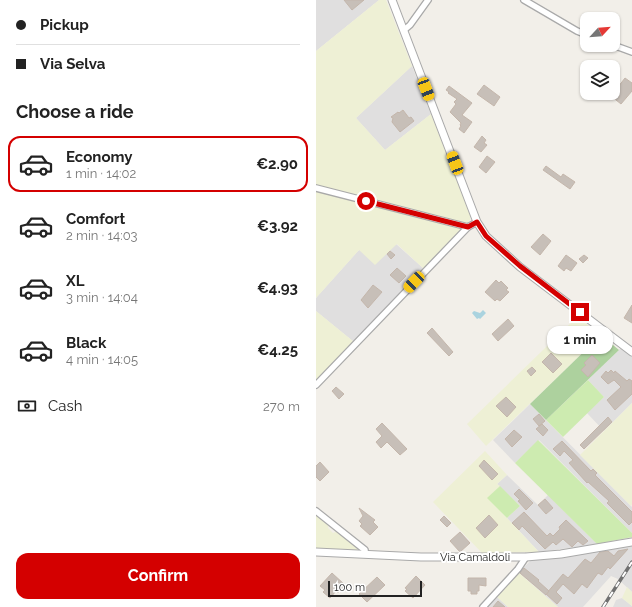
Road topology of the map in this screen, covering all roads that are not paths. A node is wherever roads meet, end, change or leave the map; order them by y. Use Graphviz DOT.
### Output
graph roads {
  1 [pos="392,0"];
  2 [pos="428,0"];
  3 [pos="524,0"];
  4 [pos="404,30"];
  5 [pos="580,32"];
  6 [pos="620,48"];
  7 [pos="632,52"];
  8 [pos="316,188"];
  9 [pos="477,222"];
  10 [pos="468,227"];
  11 [pos="632,352"];
  12 [pos="316,385"];
  13 [pos="316,511"];
  14 [pos="632,542"];
  15 [pos="316,552"];
  16 [pos="365,554"];
  17 [pos="526,557"];
  18 [pos="483,607"];
  1 -- 4 [label="street"];
  2 -- 4 [label="street"];
  3 -- 5 [label="street"];
  4 -- 9 [label="street"];
  6 -- 7 [label="street"];
  8 -- 10 [label="street"];
  9 -- 10 [label="street"];
  9 -- 11 [label="street"];
  10 -- 12 [label="street"];
  13 -- 16 [label="street"];
  14 -- 17 [label="street, Via Camaldoli"];
  15 -- 16 [label="street, Via Camaldoli"];
  16 -- 17 [label="street, Via Camaldoli"];
  17 -- 18 [label="street"];
}
